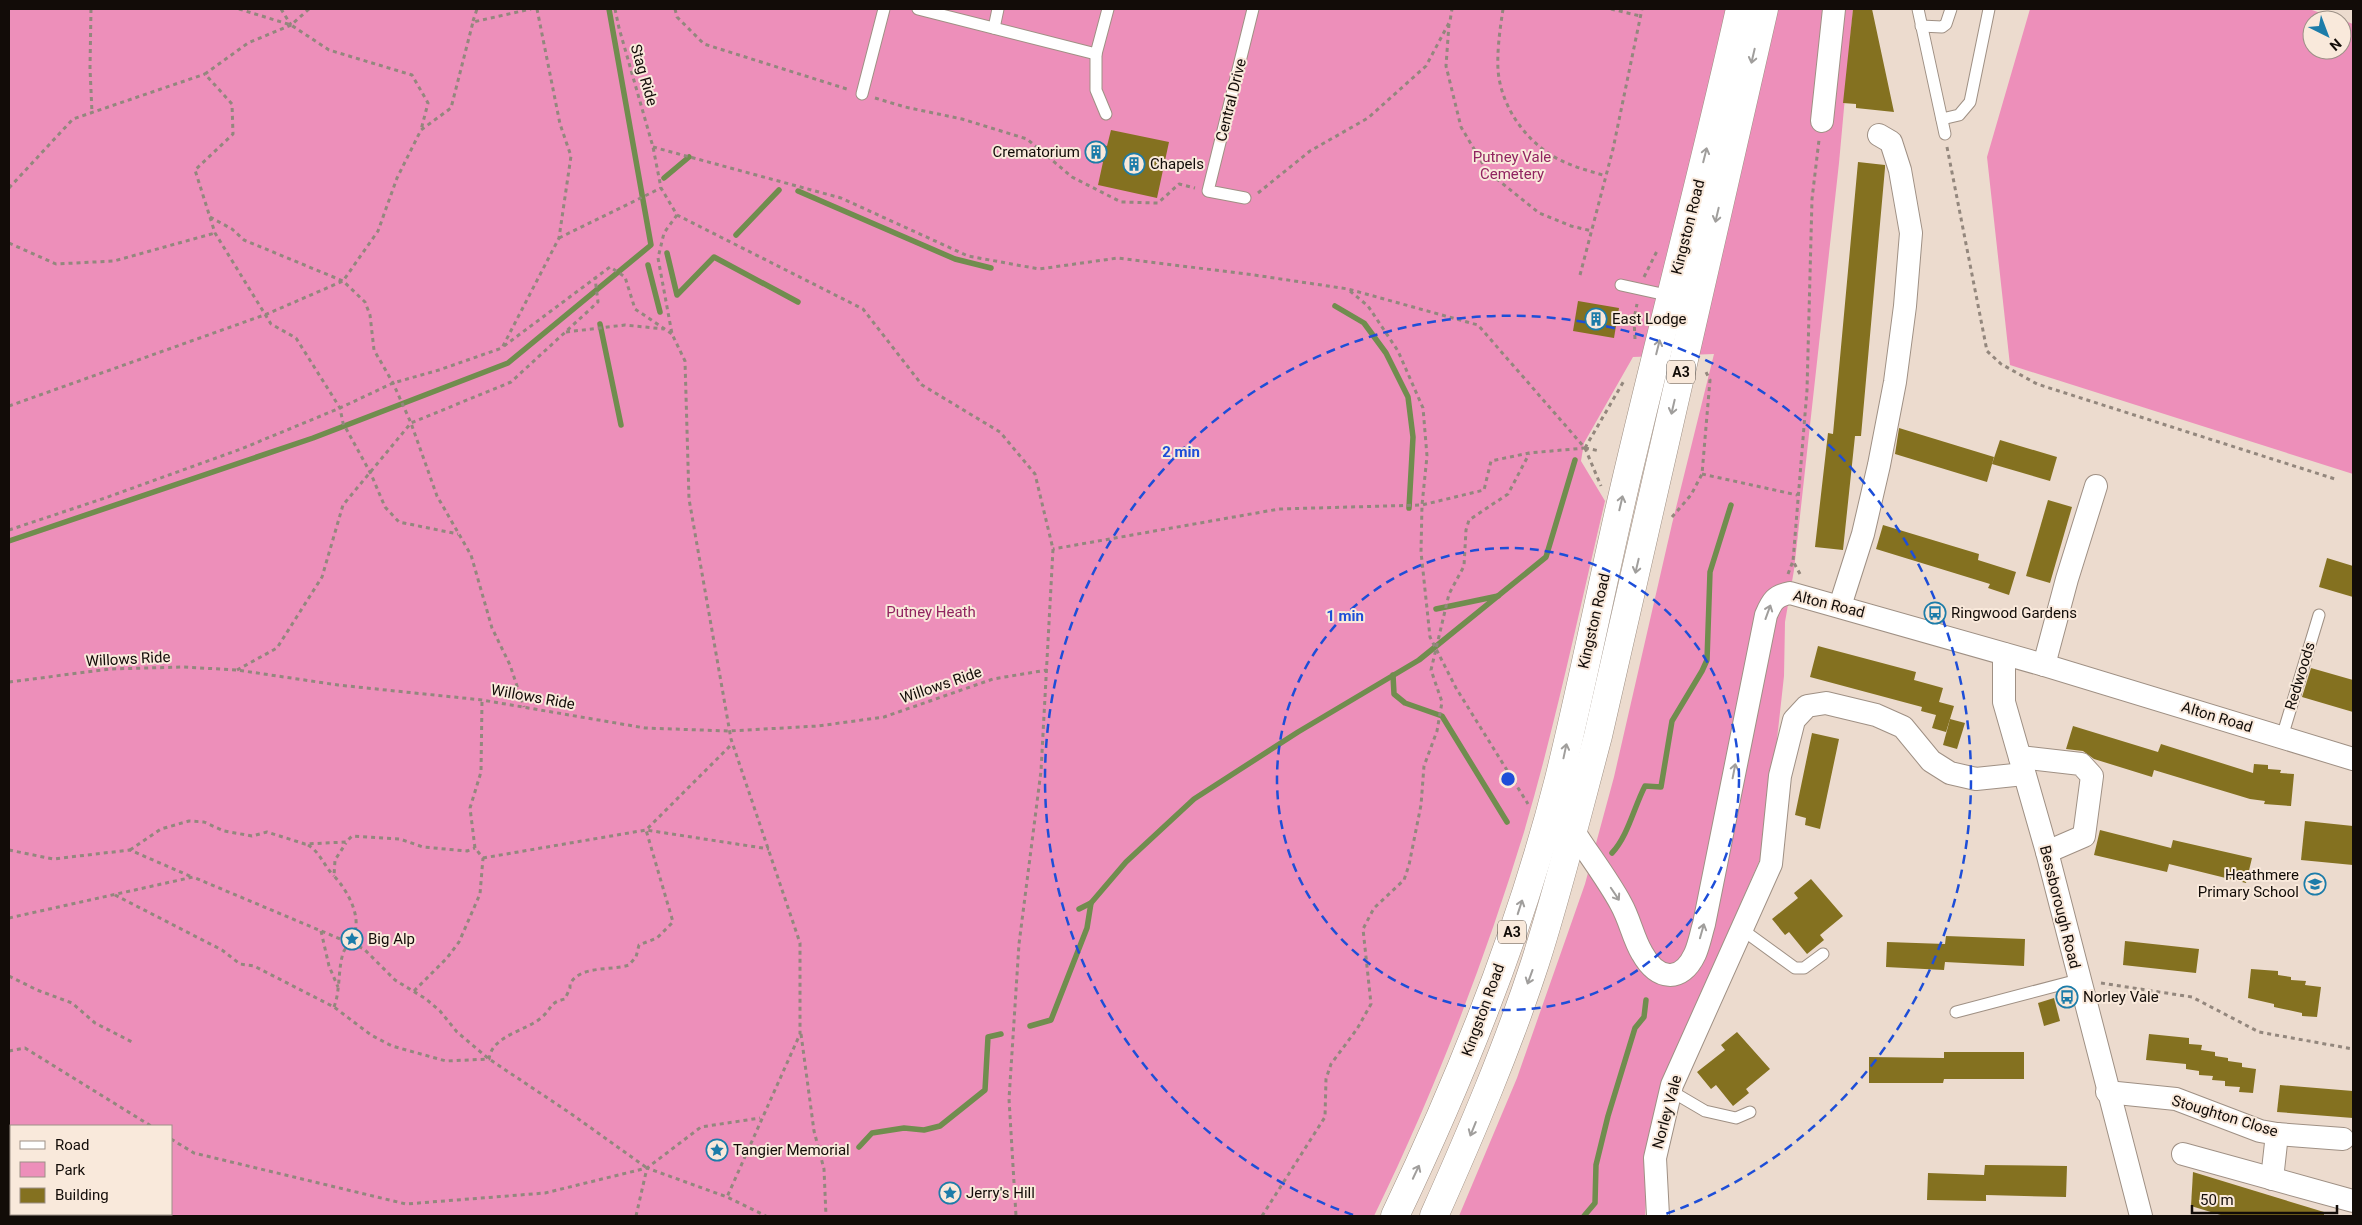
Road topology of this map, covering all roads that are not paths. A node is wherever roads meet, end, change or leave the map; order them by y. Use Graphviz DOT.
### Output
graph roads {
  1 [pos="884,9"];
  2 [pos="918,9"];
  3 [pos="998,9"];
  4 [pos="1108,9"];
  5 [pos="1254,9"];
  6 [pos="1740,9"];
  7 [pos="1764,9"];
  8 [pos="1834,9"];
  9 [pos="1918,9"];
  10 [pos="1951,9"];
  11 [pos="1989,9"];
  12 [pos="1921,26"];
  13 [pos="994,28"];
  14 [pos="1096,54"];
  15 [pos="862,94"];
  16 [pos="1106,114"];
  17 [pos="1942,119"];
  18 [pos="1822,121"];
  19 [pos="1945,134"];
  20 [pos="1878,135"];
  21 [pos="1247,199"];
  22 [pos="1621,285"];
  23 [pos="1671,296"];
  24 [pos="2096,486"];
  25 [pos="1840,606"];
  26 [pos="2318,615"];
  27 [pos="2004,654"];
  28 [pos="2044,665"];
  29 [pos="2282,737"];
  30 [pos="2353,759"];
  31 [pos="2022,766"];
  32 [pos="1573,830"];
  33 [pos="2047,852"];
  34 [pos="1740,928"];
  35 [pos="1823,954"];
  36 [pos="2078,980"];
  37 [pos="1956,1012"];
  38 [pos="1670,1091"];
  39 [pos="2107,1092"];
  40 [pos="1750,1112"];
  41 [pos="2277,1134"];
  42 [pos="2343,1139"];
  43 [pos="2184,1154"];
  44 [pos="2272,1179"];
  45 [pos="2353,1201"];
  46 [pos="1395,1216"];
  47 [pos="1434,1216"];
  48 [pos="1658,1216"];
  49 [pos="2141,1216"];
  1 -- 15 [label="lane"];
  2 -- 13 [label="lane"];
  3 -- 13 [label="lane"];
  4 -- 14 [label="lane"];
  5 -- 21 [label="lane, Central Drive"];
  23 -- 6 [label="highway, Kingston Road / A3, one-way"];
  7 -- 32 [label="highway, Kingston Road / A3, one-way"];
  8 -- 18 [label="street"];
  9 -- 12 [label="lane"];
  10 -- 12 [label="lane"];
  11 -- 17 [label="lane"];
  12 -- 17 [label="lane"];
  13 -- 14 [label="lane"];
  14 -- 16 [label="lane"];
  17 -- 19 [label="lane"];
  20 -- 25 [label="street"];
  22 -- 23 [label="lane"];
  46 -- 23 [label="highway, Kingston Road / A3, one-way"];
  24 -- 28 [label="street"];
  25 -- 27 [label="street, Alton Road"];
  32 -- 25 [label="street, Alton Road, one-way"];
  26 -- 29 [label="lane, Redwoods"];
  27 -- 28 [label="street, Alton Road"];
  27 -- 31 [label="street, Bessborough Road"];
  28 -- 29 [label="street, Alton Road"];
  29 -- 30 [label="street, Alton Road"];
  31 -- 33 [label="street, Bessborough Road"];
  31 -- 33 [label="street, Norley Vale"];
  31 -- 34 [label="street, Norley Vale"];
  32 -- 47 [label="highway, Kingston Road / A3, one-way"];
  33 -- 36 [label="street, Bessborough Road"];
  34 -- 35 [label="lane"];
  34 -- 38 [label="street, Norley Vale"];
  36 -- 37 [label="lane"];
  36 -- 39 [label="street, Bessborough Road"];
  38 -- 40 [label="lane"];
  38 -- 48 [label="street, Norley Vale"];
  39 -- 41 [label="street, Stoughton Close"];
  39 -- 49 [label="street, Bessborough Road"];
  41 -- 42 [label="street, Stoughton Close"];
  41 -- 44 [label="street"];
  43 -- 44 [label="street"];
  44 -- 45 [label="street"];
}
